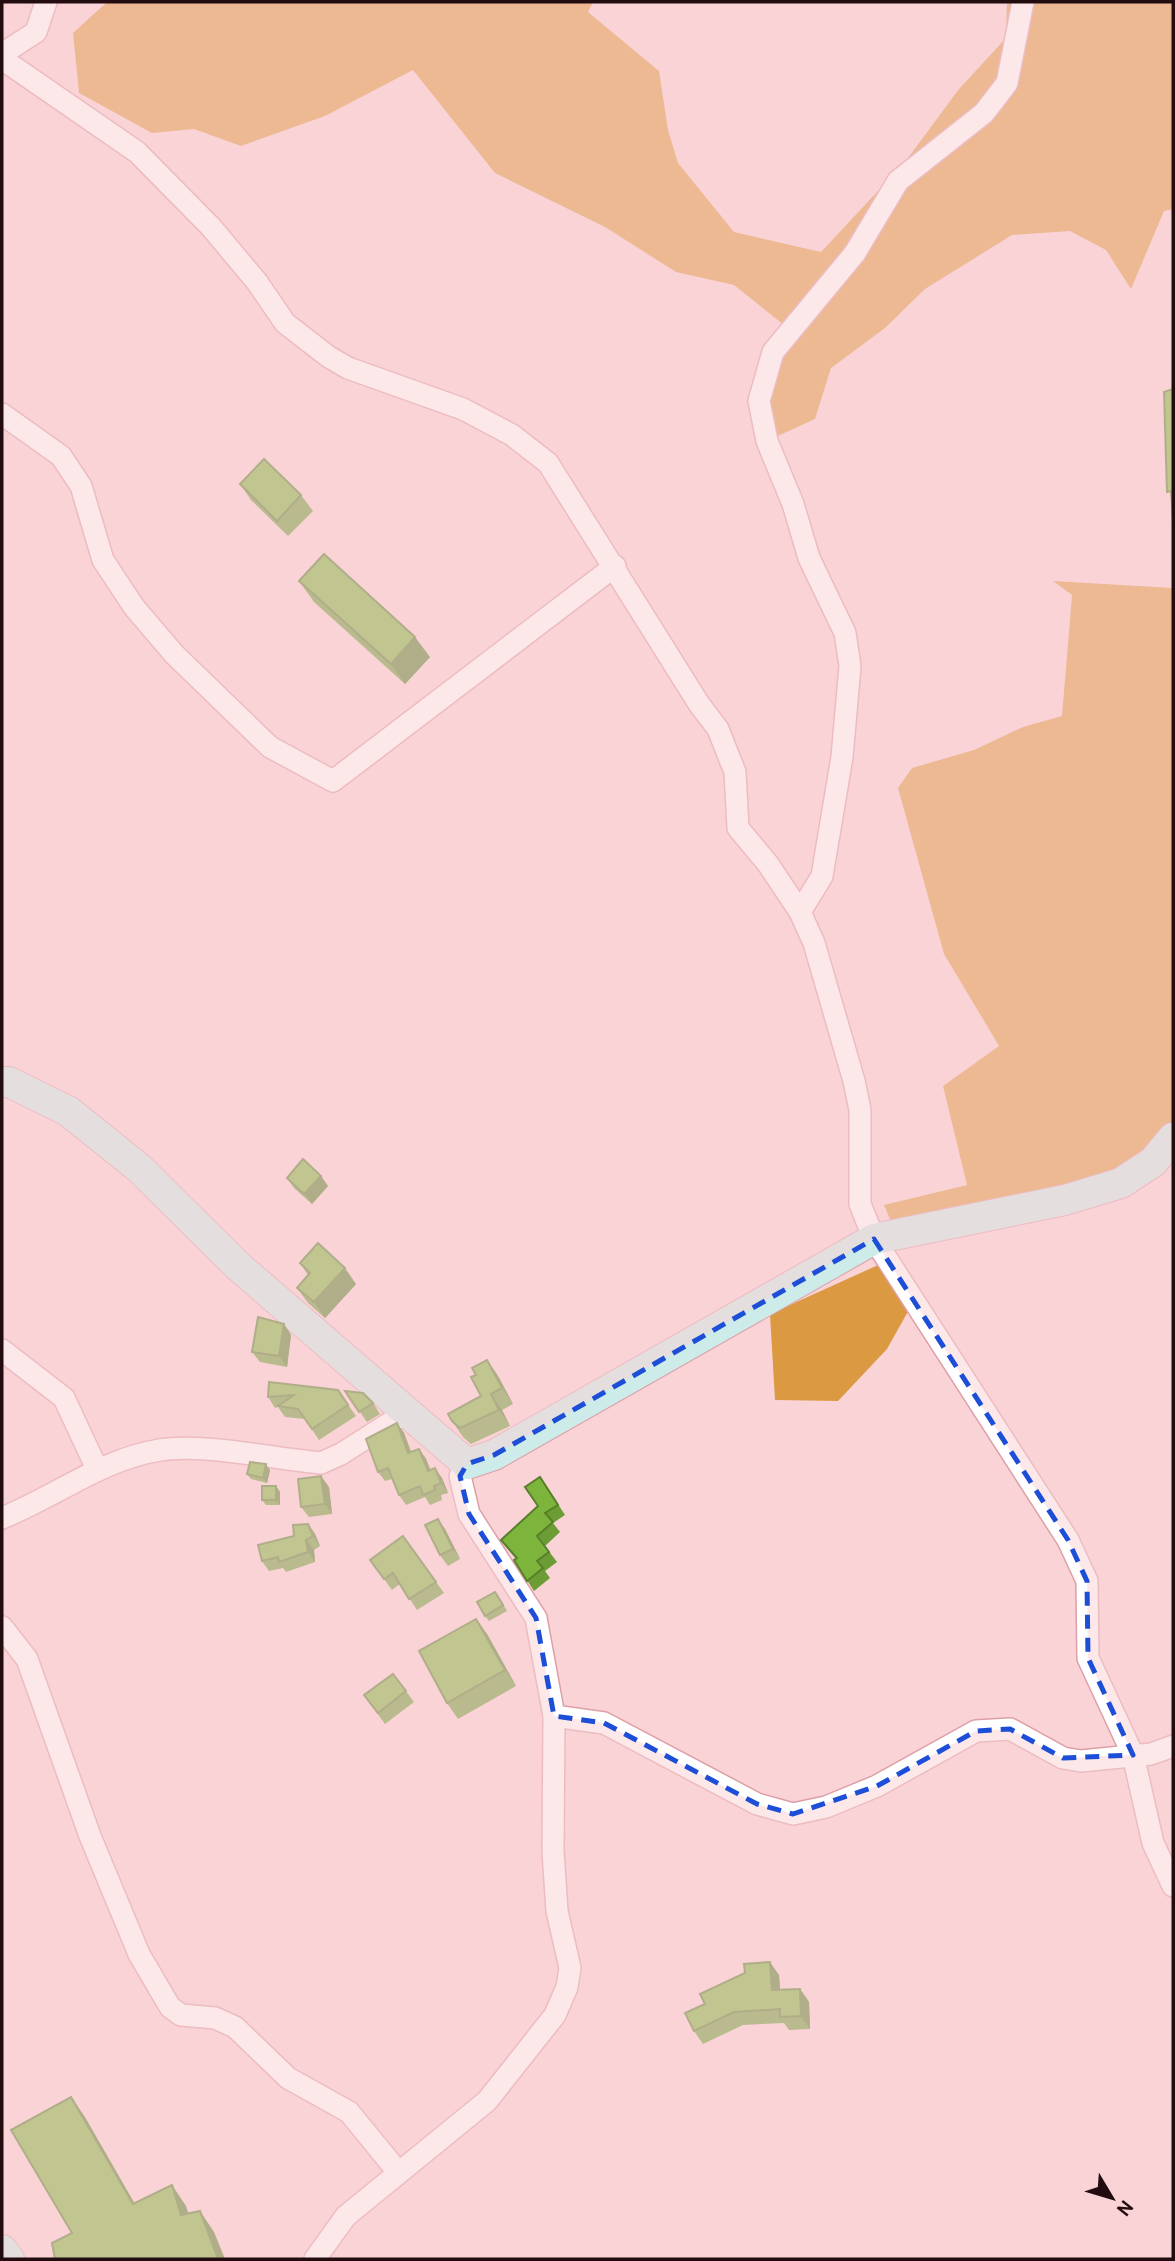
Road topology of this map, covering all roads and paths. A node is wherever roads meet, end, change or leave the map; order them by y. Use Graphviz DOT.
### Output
graph roads {
  1 [pos="46,2"];
  2 [pos="1023,2"];
  3 [pos="2,56"];
  4 [pos="2,414"];
  5 [pos="615,566"];
  6 [pos="800,912"];
  7 [pos="2,1082"];
  8 [pos="1173,1138"];
  9 [pos="874,1239"];
  10 [pos="2,1350"];
  11 [pos="407,1412"];
  12 [pos="467,1464"];
  13 [pos="97,1469"];
  14 [pos="2,1518"];
  15 [pos="2,1627"];
  16 [pos="554,1716"];
  17 [pos="1173,1746"];
  18 [pos="1133,1755"];
  19 [pos="1173,1886"];
  20 [pos="398,2172"];
  21 [pos="2,2250"];
  22 [pos="9,2259"];
  23 [pos="315,2259"];
  1 -- 3 [label="street"];
  2 -- 6 [label="street"];
  3 -- 5 [label="street"];
  4 -- 5 [label="street"];
  5 -- 6 [label="street"];
  6 -- 9 [label="street"];
  7 -- 11 [label="street"];
  8 -- 9 [label="street"];
  9 -- 12 [label="street"];
  9 -- 18 [label="street"];
  10 -- 13 [label="street"];
  11 -- 12 [label="street"];
  11 -- 13 [label="street"];
  12 -- 16 [label="street"];
  13 -- 14 [label="street"];
  15 -- 20 [label="street"];
  16 -- 18 [label="street"];
  16 -- 20 [label="street"];
  17 -- 18 [label="street"];
  18 -- 19 [label="street"];
  20 -- 23 [label="street"];
  21 -- 22 [label="street"];
}
